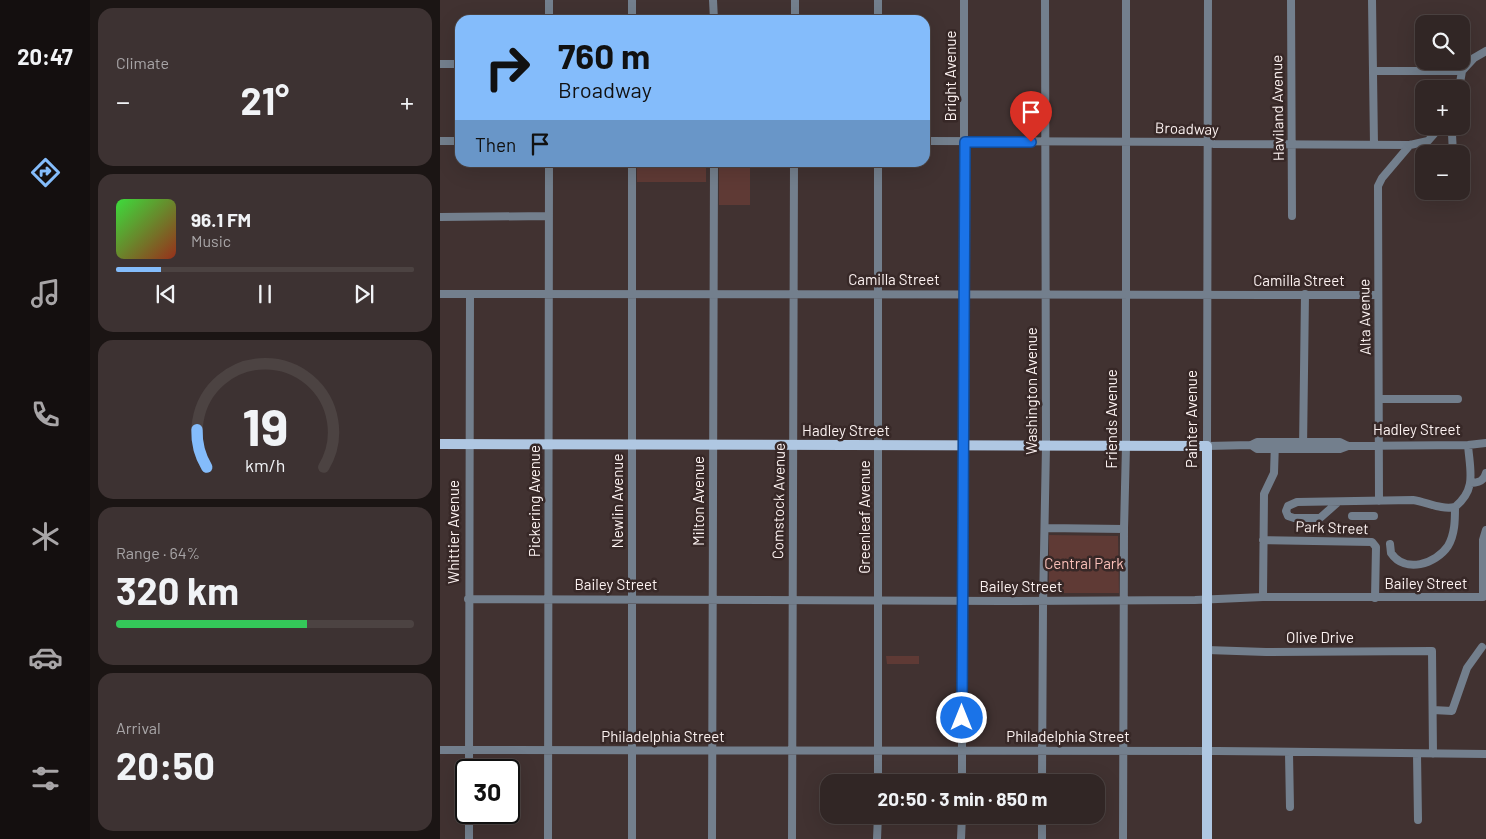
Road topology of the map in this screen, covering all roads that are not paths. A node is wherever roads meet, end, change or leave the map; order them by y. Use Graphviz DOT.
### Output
graph roads {
  1 [pos="548,0"];
  2 [pos="632,0"];
  3 [pos="713,0"];
  4 [pos="795,0"];
  5 [pos="878,0"];
  6 [pos="964,0"];
  7 [pos="1045,0"];
  8 [pos="1126,0"];
  9 [pos="1208,0"];
  10 [pos="1291,0"];
  11 [pos="1372,0"];
  12 [pos="549,15"];
  13 [pos="632,15"];
  14 [pos="714,15"];
  15 [pos="795,15"];
  16 [pos="878,15"];
  17 [pos="1486,51"];
  18 [pos="440,64"];
  19 [pos="455,64"];
  20 [pos="1462,71"];
  21 [pos="1373,72"];
  22 [pos="1460,80"];
  23 [pos="1434,135"];
  24 [pos="440,141"];
  25 [pos="455,141"];
  26 [pos="930,142"];
  27 [pos="965,142"];
  28 [pos="1044,142"];
  29 [pos="1126,142"];
  30 [pos="1208,142"];
  31 [pos="1293,144"];
  32 [pos="1374,145"];
  33 [pos="1410,145"];
  34 [pos="549,167"];
  35 [pos="632,167"];
  36 [pos="714,167"];
  37 [pos="794,167"];
  38 [pos="878,167"];
  39 [pos="549,216"];
  40 [pos="1292,216"];
  41 [pos="440,217"];
  42 [pos="440,294"];
  43 [pos="470,294"];
  44 [pos="549,294"];
  45 [pos="632,294"];
  46 [pos="713,294"];
  47 [pos="794,294"];
  48 [pos="878,294"];
  49 [pos="964,294"];
  50 [pos="1045,294"];
  51 [pos="1126,294"];
  52 [pos="1208,294"];
  53 [pos="1304,294"];
  54 [pos="1378,294"];
  55 [pos="1379,399"];
  56 [pos="1458,399"];
  57 [pos="1486,443"];
  58 [pos="440,444"];
  59 [pos="468,444"];
  60 [pos="548,445"];
  61 [pos="632,445"];
  62 [pos="713,445"];
  63 [pos="1379,445"];
  64 [pos="1468,445"];
  65 [pos="793,446"];
  66 [pos="878,446"];
  67 [pos="964,446"];
  68 [pos="1046,446"];
  69 [pos="1126,446"];
  70 [pos="1207,446"];
  71 [pos="1274,446"];
  72 [pos="1303,446"];
  73 [pos="1486,473"];
  74 [pos="1471,483"];
  75 [pos="1379,501"];
  76 [pos="1363,502"];
  77 [pos="1336,503"];
  78 [pos="1455,507"];
  79 [pos="1364,515"];
  80 [pos="1352,516"];
  81 [pos="1374,516"];
  82 [pos="1046,528"];
  83 [pos="1124,529"];
  84 [pos="1486,530"];
  85 [pos="1263,540"];
  86 [pos="1390,544"];
  87 [pos="1263,597"];
  88 [pos="1375,598"];
  89 [pos="548,599"];
  90 [pos="632,599"];
  91 [pos="713,599"];
  92 [pos="468,600"];
  93 [pos="792,600"];
  94 [pos="962,600"];
  95 [pos="1044,600"];
  96 [pos="1124,600"];
  97 [pos="1207,600"];
  98 [pos="878,601"];
  99 [pos="1482,647"];
  100 [pos="1207,650"];
  101 [pos="1433,710"];
  102 [pos="440,750"];
  103 [pos="468,750"];
  104 [pos="548,750"];
  105 [pos="632,750"];
  106 [pos="712,750"];
  107 [pos="792,751"];
  108 [pos="878,751"];
  109 [pos="962,751"];
  110 [pos="1042,751"];
  111 [pos="1122,751"];
  112 [pos="1207,751"];
  113 [pos="1289,753"];
  114 [pos="1417,754"];
  115 [pos="1433,754"];
  116 [pos="1486,754"];
  117 [pos="468,759"];
  118 [pos="878,774"];
  119 [pos="962,774"];
  120 [pos="1042,774"];
  121 [pos="1290,807"];
  122 [pos="1418,820"];
  123 [pos="468,824"];
  124 [pos="878,824"];
  125 [pos="962,824"];
  126 [pos="1042,824"];
  127 [pos="468,839"];
  128 [pos="548,839"];
  129 [pos="632,839"];
  130 [pos="712,839"];
  131 [pos="792,839"];
  132 [pos="878,839"];
  133 [pos="961,839"];
  134 [pos="1042,839"];
  135 [pos="1123,839"];
  136 [pos="1208,839"];
  1 -- 12 [label="street"];
  2 -- 13 [label="street"];
  3 -- 14 [label="street"];
  4 -- 15 [label="street"];
  5 -- 16 [label="street"];
  6 -- 27 [label="street, Bright Avenue"];
  7 -- 28 [label="street, Washington Avenue"];
  8 -- 29 [label="street, Friends Avenue"];
  9 -- 30 [label="street, Painter Avenue"];
  10 -- 31 [label="street, Haviland Avenue"];
  11 -- 21 [label="street"];
  17 -- 20 [label="street"];
  18 -- 19 [label="street"];
  20 -- 21 [label="street"];
  20 -- 22 [label="street"];
  21 -- 32 [label="street"];
  23 -- 33 [label="street, Broadway"];
  24 -- 25 [label="street"];
  26 -- 27 [label="street, Broadway"];
  27 -- 28 [label="street, Broadway"];
  27 -- 49 [label="street, Bright Avenue"];
  28 -- 29 [label="street, Broadway"];
  28 -- 50 [label="street, Washington Avenue"];
  29 -- 30 [label="street, Broadway"];
  29 -- 51 [label="street, Friends Avenue"];
  30 -- 31 [label="street, Broadway"];
  30 -- 52 [label="street, Painter Avenue"];
  31 -- 32 [label="street, Broadway"];
  31 -- 40 [label="street, Haviland Avenue"];
  32 -- 33 [label="street, Broadway"];
  33 -- 54 [label="street, Alta Avenue"];
  34 -- 39 [label="street, Pickering Avenue"];
  35 -- 45 [label="street, Newlin Avenue"];
  36 -- 46 [label="street, Milton Avenue"];
  37 -- 47 [label="street, Comstock Avenue"];
  38 -- 48 [label="street, Greenleaf Avenue"];
  39 -- 41 [label="street"];
  39 -- 44 [label="street, Pickering Avenue"];
  42 -- 43 [label="street, Camilla Street"];
  43 -- 44 [label="street, Camilla Street"];
  43 -- 59 [label="street, Whittier Avenue"];
  44 -- 45 [label="street, Camilla Street"];
  44 -- 60 [label="street, Pickering Avenue"];
  45 -- 46 [label="street, Camilla Street"];
  45 -- 61 [label="street, Newlin Avenue"];
  46 -- 47 [label="street, Camilla Street"];
  46 -- 62 [label="street, Milton Avenue"];
  47 -- 48 [label="street, Camilla Street"];
  47 -- 65 [label="street, Comstock Avenue"];
  48 -- 49 [label="street, Camilla Street"];
  48 -- 66 [label="street, Greenleaf Avenue"];
  49 -- 50 [label="street, Camilla Street"];
  49 -- 67 [label="street, Bright Avenue"];
  50 -- 51 [label="street, Camilla Street"];
  50 -- 68 [label="street, Washington Avenue"];
  51 -- 52 [label="street, Camilla Street"];
  51 -- 69 [label="street, Friends Avenue"];
  52 -- 53 [label="street, Camilla Street"];
  52 -- 70 [label="street, Painter Avenue"];
  53 -- 54 [label="street, Camilla Street"];
  53 -- 72 [label="street"];
  54 -- 55 [label="street, Alta Avenue"];
  55 -- 56 [label="street"];
  55 -- 63 [label="street, Alta Avenue"];
  57 -- 64 [label="street, Hadley Street"];
  58 -- 59 [label="main road, Hadley Street"];
  59 -- 60 [label="main road, Hadley Street"];
  59 -- 92 [label="street, Whittier Avenue"];
  60 -- 61 [label="main road, Hadley Street"];
  60 -- 89 [label="street, Pickering Avenue"];
  61 -- 62 [label="main road, Hadley Street"];
  61 -- 90 [label="street, Newlin Avenue"];
  62 -- 65 [label="main road, Hadley Street"];
  62 -- 91 [label="street, Milton Avenue"];
  63 -- 64 [label="street, Hadley Street"];
  63 -- 72 [label="street, Hadley Street"];
  63 -- 75 [label="street, Alta Avenue"];
  64 -- 74 [label="street"];
  65 -- 66 [label="main road, Hadley Street"];
  65 -- 93 [label="street, Comstock Avenue"];
  66 -- 67 [label="main road, Hadley Street"];
  66 -- 98 [label="street, Greenleaf Avenue"];
  67 -- 68 [label="main road, Hadley Street"];
  67 -- 94 [label="street, Bright Avenue"];
  68 -- 69 [label="main road, Hadley Street"];
  68 -- 82 [label="street, Washington Avenue"];
  69 -- 70 [label="main road, Hadley Street"];
  69 -- 83 [label="street, Friends Avenue"];
  70 -- 71 [label="street, Hadley Street"];
  70 -- 97 [label="main road, Painter Avenue"];
  71 -- 72 [label="street, Hadley Street"];
  71 -- 85 [label="street"];
  73 -- 74 [label="street"];
  74 -- 78 [label="street"];
  75 -- 76 [label="street"];
  75 -- 78 [label="street"];
  76 -- 77 [label="street"];
  76 -- 79 [label="street"];
  77 -- 77 [label="street"];
  78 -- 86 [label="street"];
  79 -- 80 [label="street"];
  79 -- 81 [label="street"];
  82 -- 83 [label="street"];
  82 -- 95 [label="street, Washington Avenue"];
  83 -- 96 [label="street, Friends Avenue"];
  84 -- 88 [label="street, Bailey Street"];
  85 -- 87 [label="street"];
  85 -- 88 [label="street, Park Street"];
  87 -- 88 [label="street, Bailey Street"];
  87 -- 97 [label="street, Bailey Street"];
  89 -- 90 [label="street, Bailey Street"];
  89 -- 92 [label="street, Bailey Street"];
  89 -- 104 [label="street, Pickering Avenue"];
  90 -- 91 [label="street, Bailey Street"];
  90 -- 105 [label="street, Newlin Avenue"];
  91 -- 93 [label="street, Bailey Street"];
  91 -- 106 [label="street, Milton Avenue"];
  92 -- 103 [label="street, Whittier Avenue"];
  93 -- 98 [label="street, Bailey Street"];
  93 -- 107 [label="street, Comstock Avenue"];
  94 -- 95 [label="street, Bailey Street"];
  94 -- 98 [label="street, Bailey Street"];
  94 -- 109 [label="street, Bright Avenue"];
  95 -- 96 [label="street, Bailey Street"];
  95 -- 110 [label="street, Washington Avenue"];
  96 -- 97 [label="street, Bailey Street"];
  96 -- 111 [label="street, Friends Avenue"];
  97 -- 100 [label="main road, Painter Avenue"];
  98 -- 108 [label="street, Greenleaf Avenue"];
  99 -- 101 [label="street"];
  100 -- 101 [label="street, Olive Drive"];
  100 -- 112 [label="main road, Painter Avenue"];
  101 -- 115 [label="street"];
  102 -- 103 [label="street, Philadelphia Street"];
  103 -- 104 [label="street, Philadelphia Street"];
  103 -- 117 [label="street, Whittier Avenue"];
  104 -- 105 [label="street, Philadelphia Street"];
  104 -- 128 [label="street, Pickering Avenue"];
  105 -- 106 [label="street, Philadelphia Street"];
  105 -- 129 [label="street, Newlin Avenue"];
  106 -- 107 [label="street, Philadelphia Street"];
  106 -- 130 [label="street, Milton Avenue"];
  107 -- 108 [label="street, Philadelphia Street"];
  107 -- 131 [label="street, Comstock Avenue"];
  108 -- 109 [label="street, Philadelphia Street"];
  108 -- 118 [label="street, Greenleaf Avenue"];
  109 -- 110 [label="street, Philadelphia Street"];
  109 -- 119 [label="street, Bright Avenue"];
  110 -- 111 [label="street, Philadelphia Street"];
  110 -- 120 [label="street, Washington Avenue"];
  111 -- 112 [label="street, Philadelphia Street"];
  111 -- 135 [label="street, Friends Avenue"];
  112 -- 113 [label="street, Philadelphia Street"];
  112 -- 136 [label="main road, Painter Avenue"];
  113 -- 114 [label="street, Philadelphia Street"];
  113 -- 121 [label="street"];
  114 -- 115 [label="street, Philadelphia Street"];
  114 -- 122 [label="street"];
  115 -- 116 [label="street, Philadelphia Street"];
  123 -- 127 [label="street"];
  124 -- 132 [label="street"];
  125 -- 133 [label="street"];
  126 -- 134 [label="street"];
}
